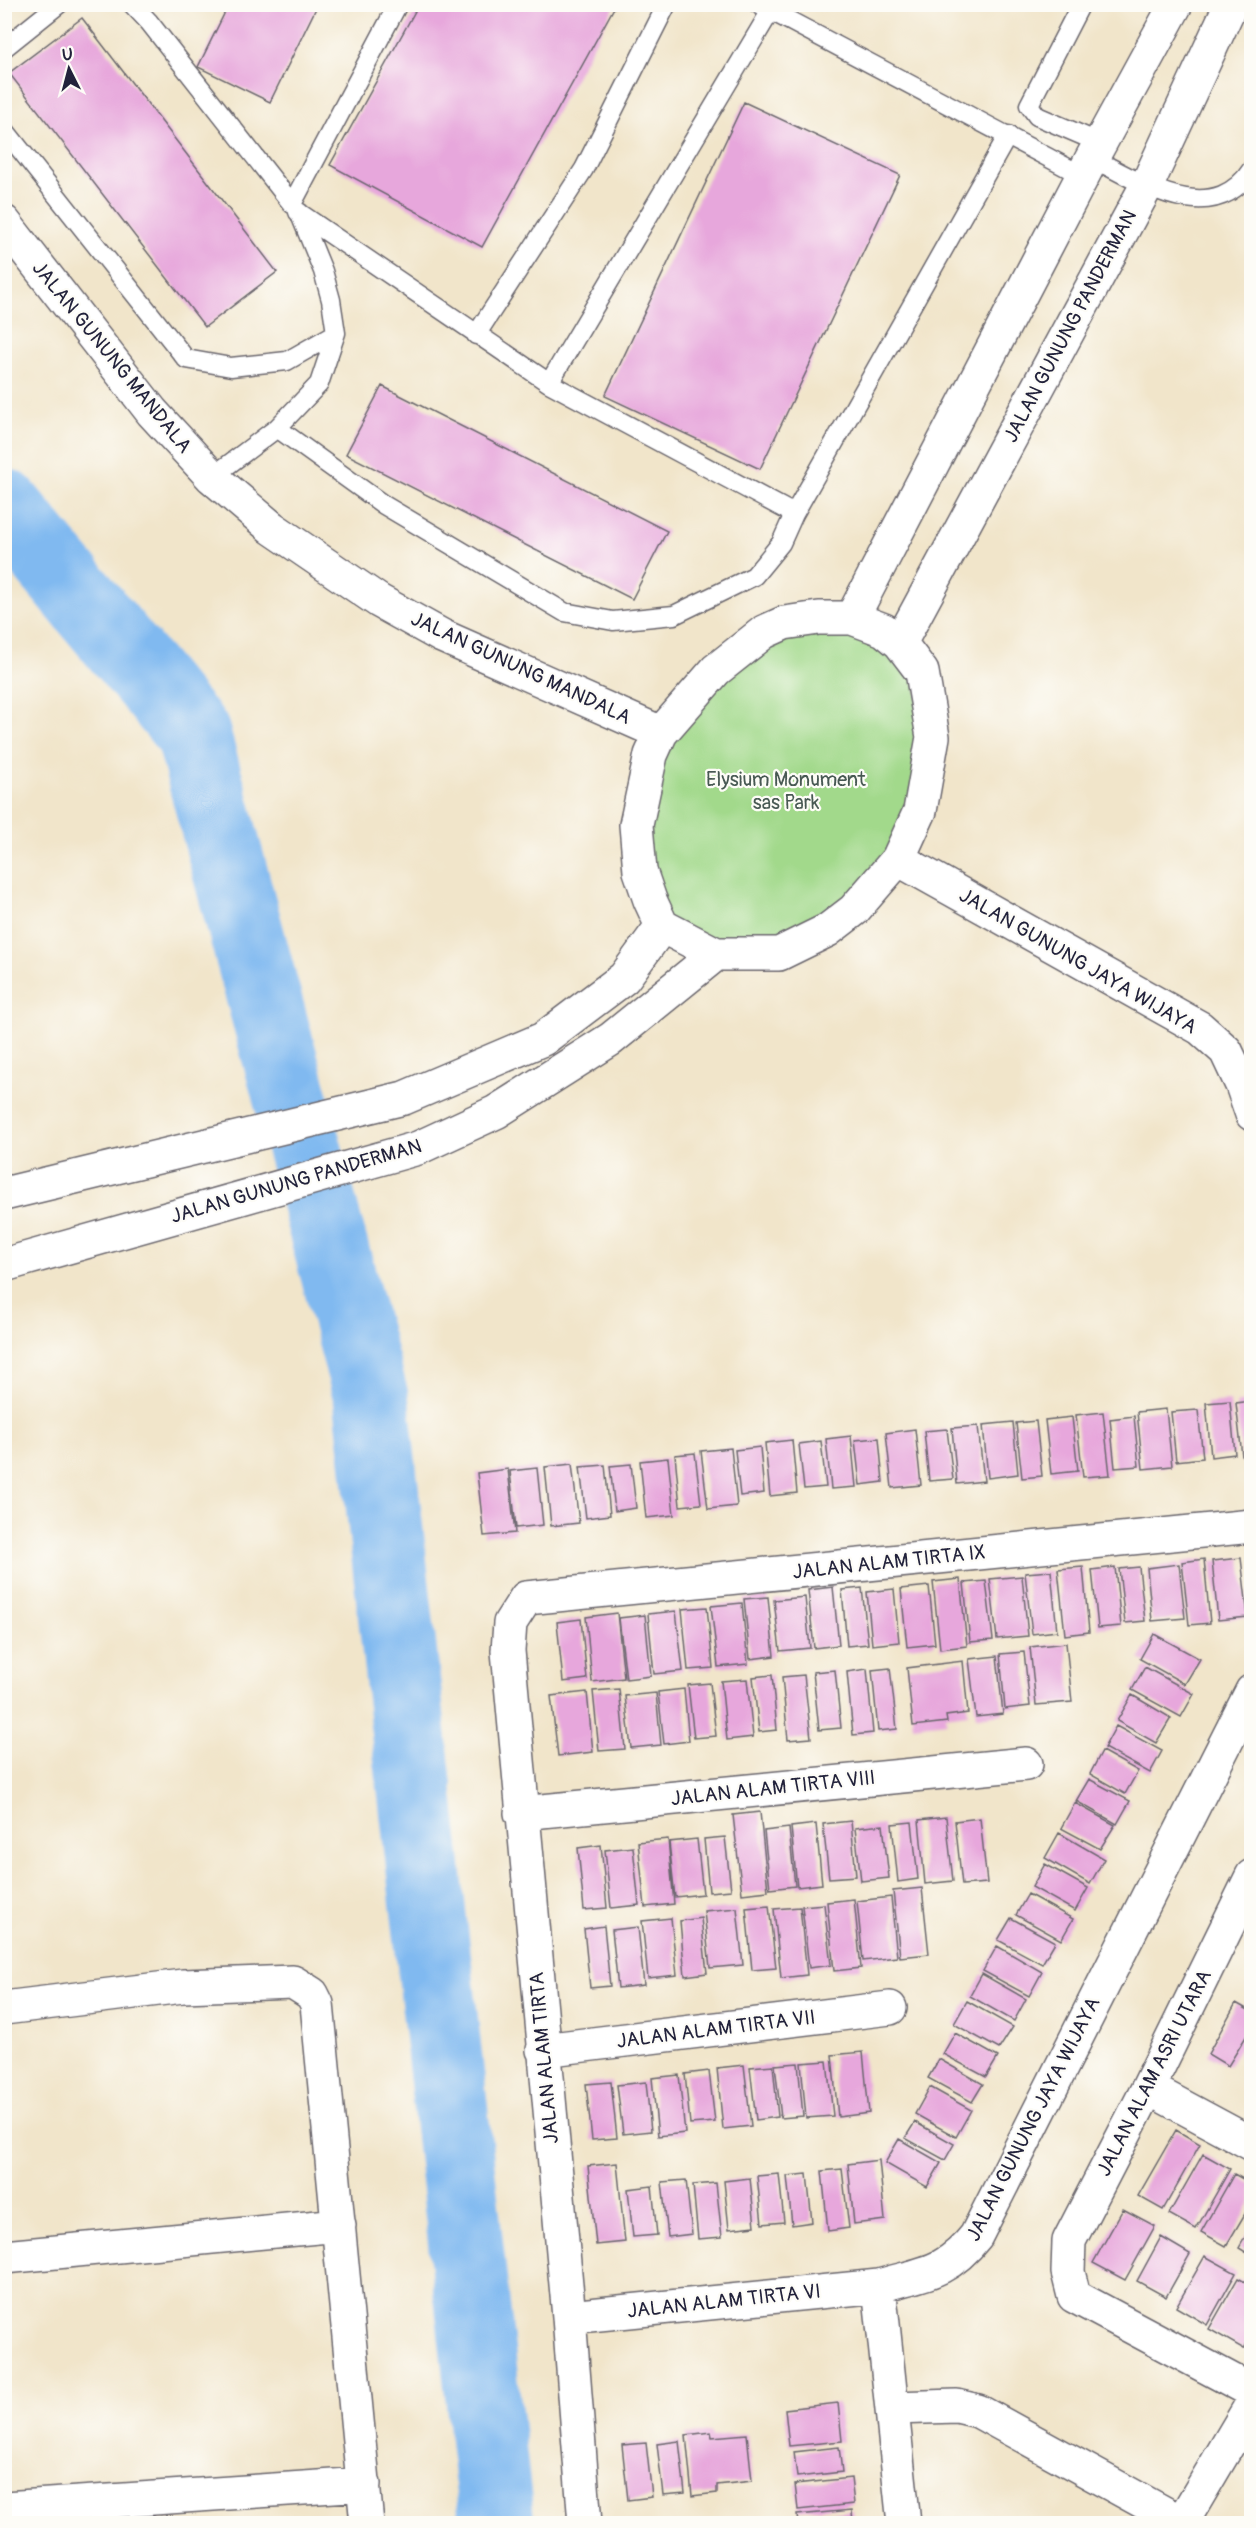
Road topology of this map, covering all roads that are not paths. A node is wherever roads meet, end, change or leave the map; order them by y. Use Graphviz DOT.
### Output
graph roads {
  1 [pos="59,4"];
  2 [pos="132,4"];
  3 [pos="398,4"];
  4 [pos="667,4"];
  5 [pos="1081,4"];
  6 [pos="1176,4"];
  7 [pos="1232,4"];
  8 [pos="764,8"];
  9 [pos="4,48"];
  10 [pos="4,129"];
  11 [pos="1008,135"];
  12 [pos="1092,159"];
  13 [pos="1251,169"];
  14 [pos="1147,185"];
  15 [pos="295,208"];
  16 [pos="4,222"];
  17 [pos="336,333"];
  18 [pos="476,334"];
  19 [pos="549,383"];
  20 [pos="277,428"];
  21 [pos="212,477"];
  22 [pos="794,514"];
  23 [pos="852,618"];
  24 [pos="900,643"];
  25 [pos="661,733"];
  26 [pos="898,859"];
  27 [pos="662,926"];
  28 [pos="716,954"];
  29 [pos="1251,1114"];
  30 [pos="4,1194"];
  31 [pos="4,1264"];
  32 [pos="1251,1526"];
  33 [pos="526,1598"];
  34 [pos="1251,1691"];
  35 [pos="1026,1764"];
  36 [pos="520,1813"];
  37 [pos="1251,1876"];
  38 [pos="4,2008"];
  39 [pos="890,2008"];
  40 [pos="543,2050"];
  41 [pos="1149,2088"];
  42 [pos="1251,2144"];
  43 [pos="339,2225"];
  44 [pos="4,2258"];
  45 [pos="879,2286"];
  46 [pos="569,2317"];
  47 [pos="1251,2391"];
  48 [pos="1251,2404"];
  49 [pos="893,2408"];
  50 [pos="364,2484"];
  51 [pos="4,2508"];
  52 [pos="367,2523"];
  53 [pos="585,2523"];
  54 [pos="904,2523"];
  55 [pos="1182,2523"];
  1 -- 9 [label="lane"];
  2 -- 15 [label="lane"];
  3 -- 15 [label="lane"];
  4 -- 18 [label="lane"];
  5 -- 12 [label="lane"];
  6 -- 12 [label="street"];
  7 -- 14 [label="street, JALAN GUNUNG PANDERMAN"];
  8 -- 11 [label="lane"];
  8 -- 19 [label="lane"];
  10 -- 17 [label="lane"];
  11 -- 12 [label="lane"];
  11 -- 22 [label="lane"];
  12 -- 14 [label="lane"];
  12 -- 23 [label="street"];
  13 -- 14 [label="lane"];
  14 -- 24 [label="street, JALAN GUNUNG PANDERMAN"];
  15 -- 17 [label="lane"];
  15 -- 18 [label="lane"];
  16 -- 21 [label="street, JALAN GUNUNG MANDALA"];
  17 -- 20 [label="lane"];
  18 -- 19 [label="lane"];
  19 -- 22 [label="lane"];
  20 -- 21 [label="lane"];
  20 -- 22 [label="lane"];
  21 -- 25 [label="street, JALAN GUNUNG MANDALA"];
  23 -- 24 [label="street"];
  23 -- 25 [label="street"];
  24 -- 26 [label="street"];
  25 -- 27 [label="street"];
  26 -- 28 [label="street"];
  26 -- 29 [label="street, JALAN GUNUNG JAYA WIJAYA"];
  27 -- 28 [label="street"];
  27 -- 30 [label="street"];
  28 -- 31 [label="street, JALAN GUNUNG PANDERMAN"];
  32 -- 33 [label="street, JALAN ALAM TIRTA IX"];
  33 -- 36 [label="street, JALAN ALAM TIRTA"];
  34 -- 45 [label="street, JALAN GUNUNG JAYA WIJAYA"];
  35 -- 36 [label="street, JALAN ALAM TIRTA VIII"];
  36 -- 40 [label="street, JALAN ALAM TIRTA"];
  37 -- 41 [label="street, JALAN ALAM ASRI UTARA"];
  38 -- 43 [label="street"];
  39 -- 40 [label="street, JALAN ALAM TIRTA VII"];
  40 -- 46 [label="street, JALAN ALAM TIRTA"];
  41 -- 42 [label="street"];
  41 -- 47 [label="street, JALAN ALAM ASRI UTARA"];
  43 -- 44 [label="street"];
  43 -- 50 [label="street"];
  45 -- 46 [label="street, JALAN ALAM TIRTA VI"];
  45 -- 49 [label="street"];
  46 -- 53 [label="street, JALAN ALAM TIRTA"];
  48 -- 55 [label="street"];
  49 -- 54 [label="street"];
  49 -- 55 [label="street"];
  50 -- 51 [label="street"];
  50 -- 52 [label="street"];
}
